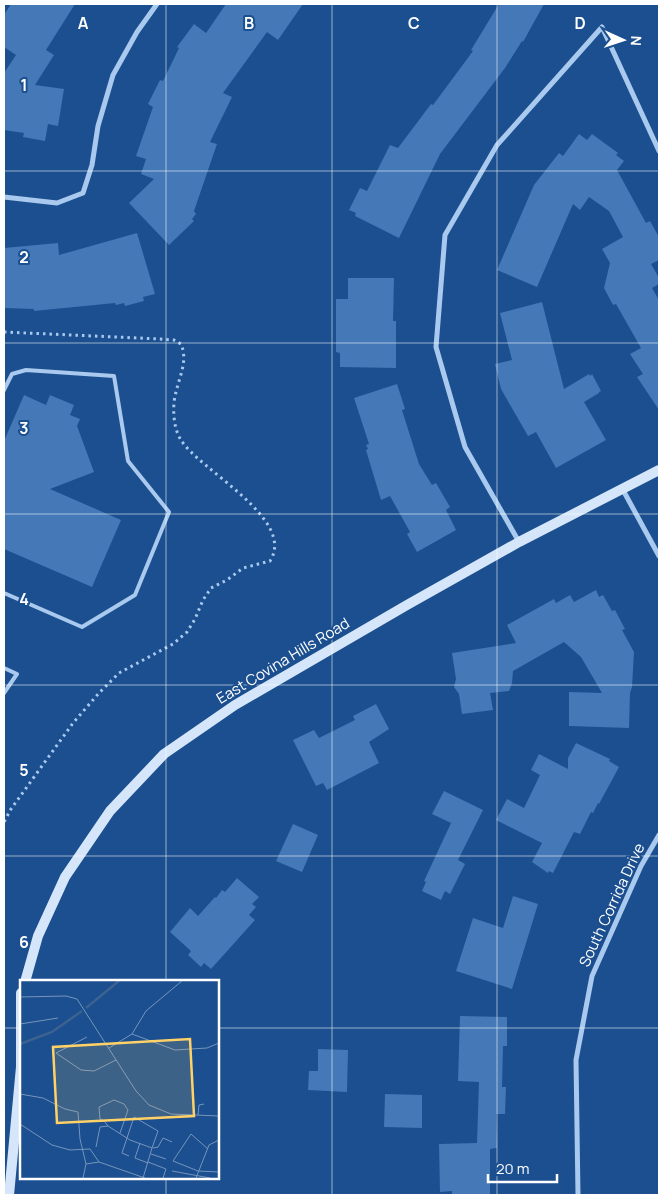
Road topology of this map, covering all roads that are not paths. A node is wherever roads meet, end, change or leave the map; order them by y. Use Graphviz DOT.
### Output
graph roads {
  1 [pos="157,4"];
  2 [pos="659,151"];
  3 [pos="4,197"];
  4 [pos="4,390"];
  5 [pos="659,470"];
  6 [pos="623,490"];
  7 [pos="519,542"];
  8 [pos="659,556"];
  9 [pos="4,593"];
  10 [pos="4,668"];
  11 [pos="4,693"];
  12 [pos="659,835"];
  13 [pos="26,980"];
  14 [pos="20,1077"];
  15 [pos="8,1195"];
  16 [pos="578,1195"];
  1 -- 3 [label="street"];
  2 -- 7 [label="street"];
  4 -- 9 [label="lane"];
  5 -- 6 [label="street, East Covina Hills Road"];
  6 -- 7 [label="street, East Covina Hills Road"];
  6 -- 8 [label="street"];
  7 -- 13 [label="street, East Covina Hills Road"];
  10 -- 11 [label="lane"];
  12 -- 16 [label="street, South Corrida Drive"];
  14 -- 15 [label="street"];
}
